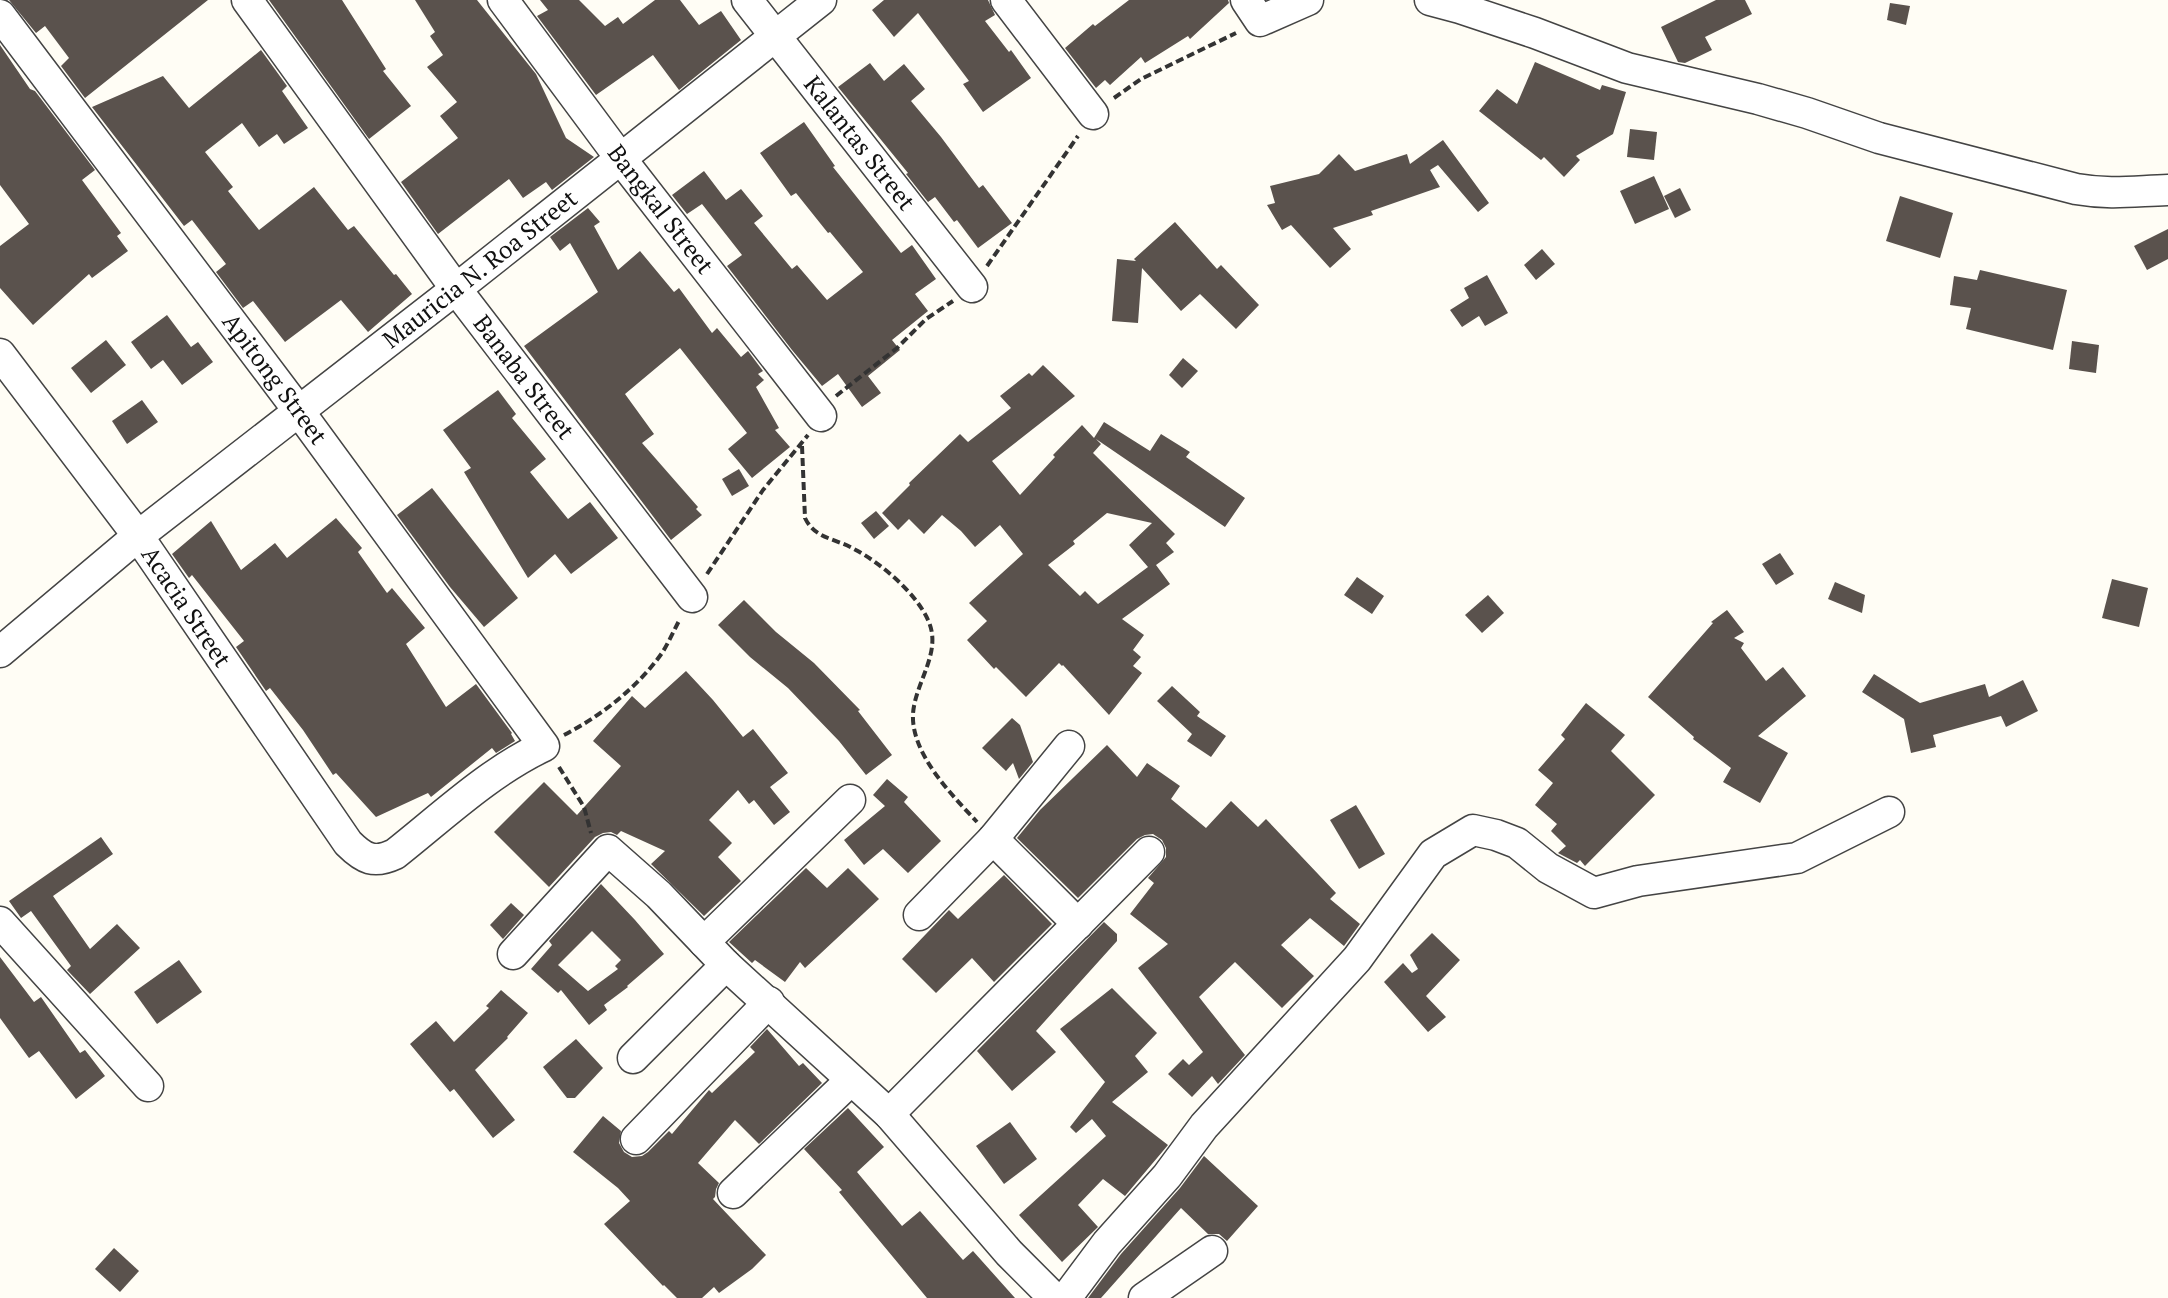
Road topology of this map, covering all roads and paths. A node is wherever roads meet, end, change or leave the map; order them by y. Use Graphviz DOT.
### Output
graph roads {
  1 [pos="247,0"];
  2 [pos="503,0"];
  3 [pos="747,0"];
  4 [pos="821,0"];
  5 [pos="1006,0"];
  6 [pos="1308,0"];
  7 [pos="1430,0"];
  8 [pos="1253,11"];
  9 [pos="0,15"];
  10 [pos="774,37"];
  11 [pos="1093,114"];
  12 [pos="621,159"];
  13 [pos="2168,190"];
  14 [pos="972,287"];
  15 [pos="456,289"];
  16 [pos="0,354"];
  17 [pos="298,410"];
  18 [pos="821,416"];
  19 [pos="802,443"];
  20 [pos="138,536"];
  21 [pos="692,597"];
  22 [pos="0,652"];
  23 [pos="544,746"];
  24 [pos="1069,746"];
  25 [pos="850,800"];
  26 [pos="1889,812"];
  27 [pos="993,839"];
  28 [pos="608,850"];
  29 [pos="1149,852"];
  30 [pos="919,915"];
  31 [pos="0,922"];
  32 [pos="1078,924"];
  33 [pos="704,942"];
  34 [pos="513,954"];
  35 [pos="726,965"];
  36 [pos="769,1002"];
  37 [pos="633,1058"];
  38 [pos="851,1080"];
  39 [pos="148,1086"];
  40 [pos="889,1114"];
  41 [pos="636,1139"];
  42 [pos="733,1193"];
  43 [pos="1212,1251"];
  44 [pos="1054,1298"];
  45 [pos="1066,1298"];
  46 [pos="1144,1298"];
  1 -- 15 [label="street, Banaba Street"];
  2 -- 12 [label="street, Bangkal Street"];
  3 -- 10 [label="street, Kalantas Street"];
  4 -- 10 [label="street, Mauricia N. Roa Street"];
  5 -- 11 [label="street"];
  6 -- 8 [label="street"];
  7 -- 13 [label="street"];
  8 -- 11 [label="path"];
  9 -- 17 [label="street, Apitong Street"];
  10 -- 12 [label="street, Mauricia N. Roa Street"];
  10 -- 14 [label="street, Kalantas Street"];
  11 -- 14 [label="path"];
  12 -- 15 [label="street, Mauricia N. Roa Street"];
  12 -- 18 [label="street, Bangkal Street"];
  14 -- 18 [label="path"];
  15 -- 17 [label="street, Mauricia N. Roa Street"];
  15 -- 21 [label="street, Banaba Street"];
  16 -- 20 [label="street, Acacia Street"];
  17 -- 20 [label="street, Mauricia N. Roa Street"];
  17 -- 23 [label="street, Apitong Street"];
  18 -- 19 [label="path"];
  19 -- 21 [label="path"];
  19 -- 27 [label="path"];
  20 -- 22 [label="street, Mauricia N. Roa Street"];
  20 -- 23 [label="street, Acacia Street"];
  21 -- 23 [label="path"];
  23 -- 28 [label="path"];
  24 -- 27 [label="street"];
  25 -- 33 [label="street"];
  26 -- 45 [label="street"];
  27 -- 30 [label="street"];
  27 -- 32 [label="street"];
  28 -- 33 [label="street"];
  28 -- 34 [label="street"];
  29 -- 32 [label="street"];
  31 -- 39 [label="street"];
  32 -- 40 [label="street"];
  33 -- 35 [label="street"];
  35 -- 36 [label="street"];
  35 -- 37 [label="street"];
  36 -- 38 [label="street"];
  36 -- 41 [label="street"];
  38 -- 40 [label="street"];
  38 -- 42 [label="street"];
  40 -- 44 [label="street"];
  43 -- 46 [label="street"];
}
